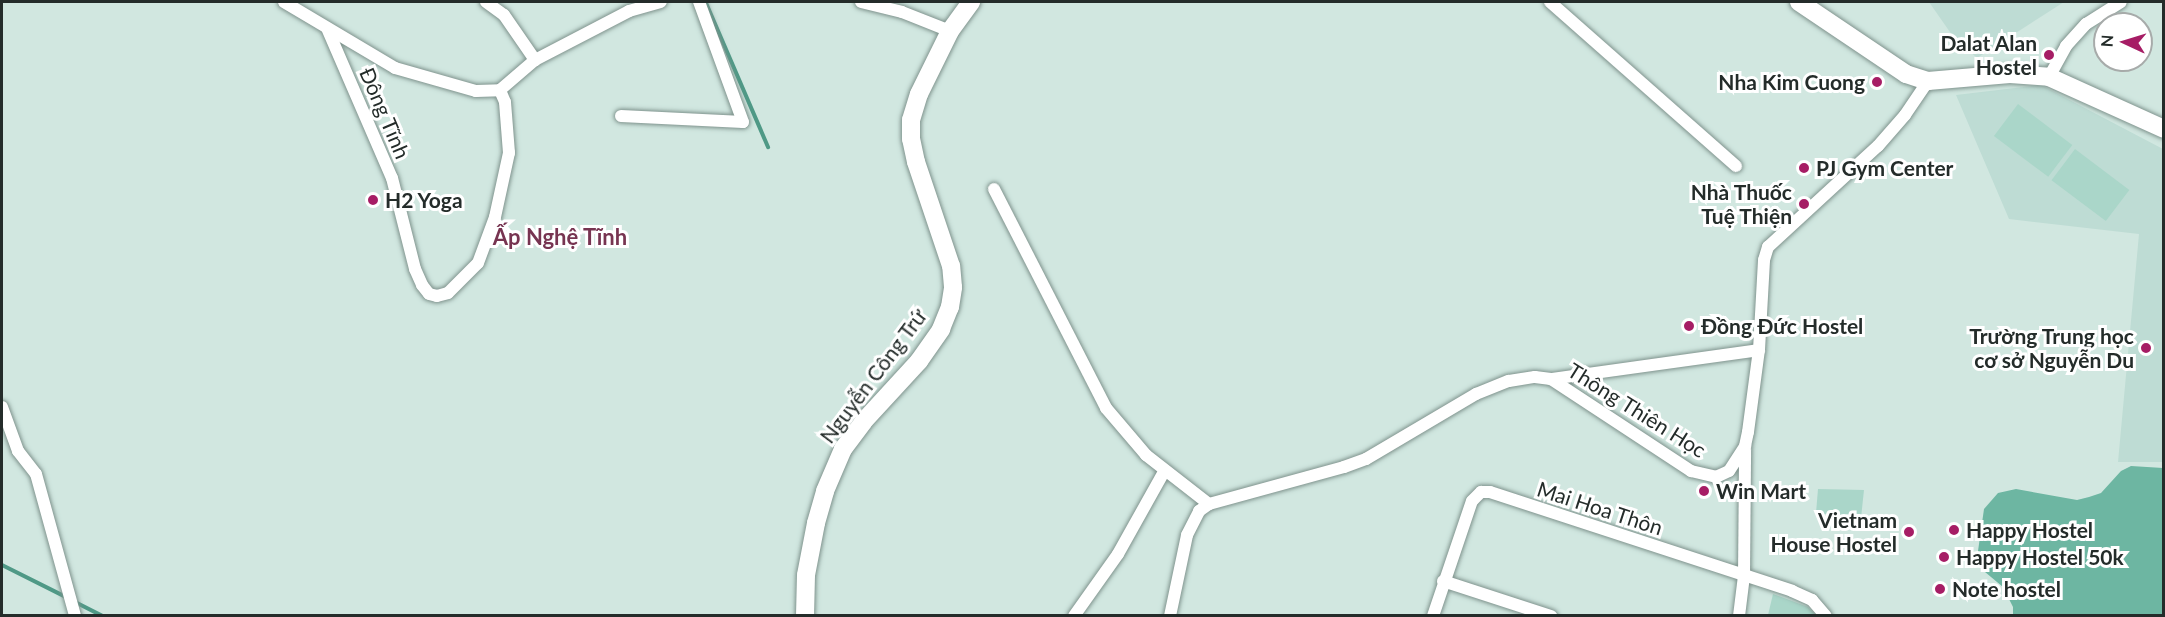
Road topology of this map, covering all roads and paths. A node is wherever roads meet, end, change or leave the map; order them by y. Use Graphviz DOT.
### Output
graph roads {
  1 [pos="284,2"];
  2 [pos="486,2"];
  3 [pos="662,2"];
  4 [pos="699,2"];
  5 [pos="861,2"];
  6 [pos="971,2"];
  7 [pos="1550,2"];
  8 [pos="1802,2"];
  9 [pos="2121,2"];
  10 [pos="327,28"];
  11 [pos="950,31"];
  12 [pos="535,60"];
  13 [pos="2049,77"];
  14 [pos="1928,81"];
  15 [pos="500,90"];
  16 [pos="621,116"];
  17 [pos="2163,129"];
  18 [pos="1736,166"];
  19 [pos="994,189"];
  20 [pos="1759,350"];
  21 [pos="1551,379"];
  22 [pos="2,407"];
  23 [pos="1745,446"];
  24 [pos="1164,470"];
  25 [pos="1209,504"];
  26 [pos="1744,576"];
  27 [pos="1443,581"];
  28 [pos="75,615"];
  29 [pos="805,615"];
  30 [pos="1074,615"];
  31 [pos="1170,615"];
  32 [pos="1433,615"];
  33 [pos="1551,615"];
  34 [pos="1738,615"];
  35 [pos="1826,615"];
  1 -- 10 [label="street"];
  2 -- 12 [label="street"];
  3 -- 12 [label="street"];
  4 -- 16 [label="street"];
  5 -- 11 [label="street"];
  6 -- 11 [label="main road, Nguyễn Công Trứ"];
  7 -- 18 [label="street"];
  8 -- 14 [label="main road"];
  9 -- 13 [label="street"];
  10 -- 15 [label="street"];
  10 -- 15 [label="street, Đông Tĩnh"];
  11 -- 29 [label="main road, Nguyễn Công Trứ"];
  12 -- 15 [label="street"];
  13 -- 14 [label="main road"];
  13 -- 17 [label="main road"];
  14 -- 20 [label="street, Thông Thiên Học"];
  19 -- 24 [label="street"];
  20 -- 21 [label="street"];
  20 -- 23 [label="street, Thông Thiên Học"];
  21 -- 23 [label="street, Thông Thiên Học"];
  21 -- 25 [label="street, Thông Thiên Học"];
  22 -- 28 [label="street"];
  23 -- 26 [label="street"];
  24 -- 25 [label="street"];
  24 -- 30 [label="street"];
  25 -- 31 [label="street"];
  26 -- 27 [label="street, Mai Hoa Thôn"];
  26 -- 34 [label="street"];
  26 -- 35 [label="street, Mai Hoa Thôn"];
  27 -- 32 [label="street, Mai Hoa Thôn"];
  27 -- 33 [label="street"];
}
